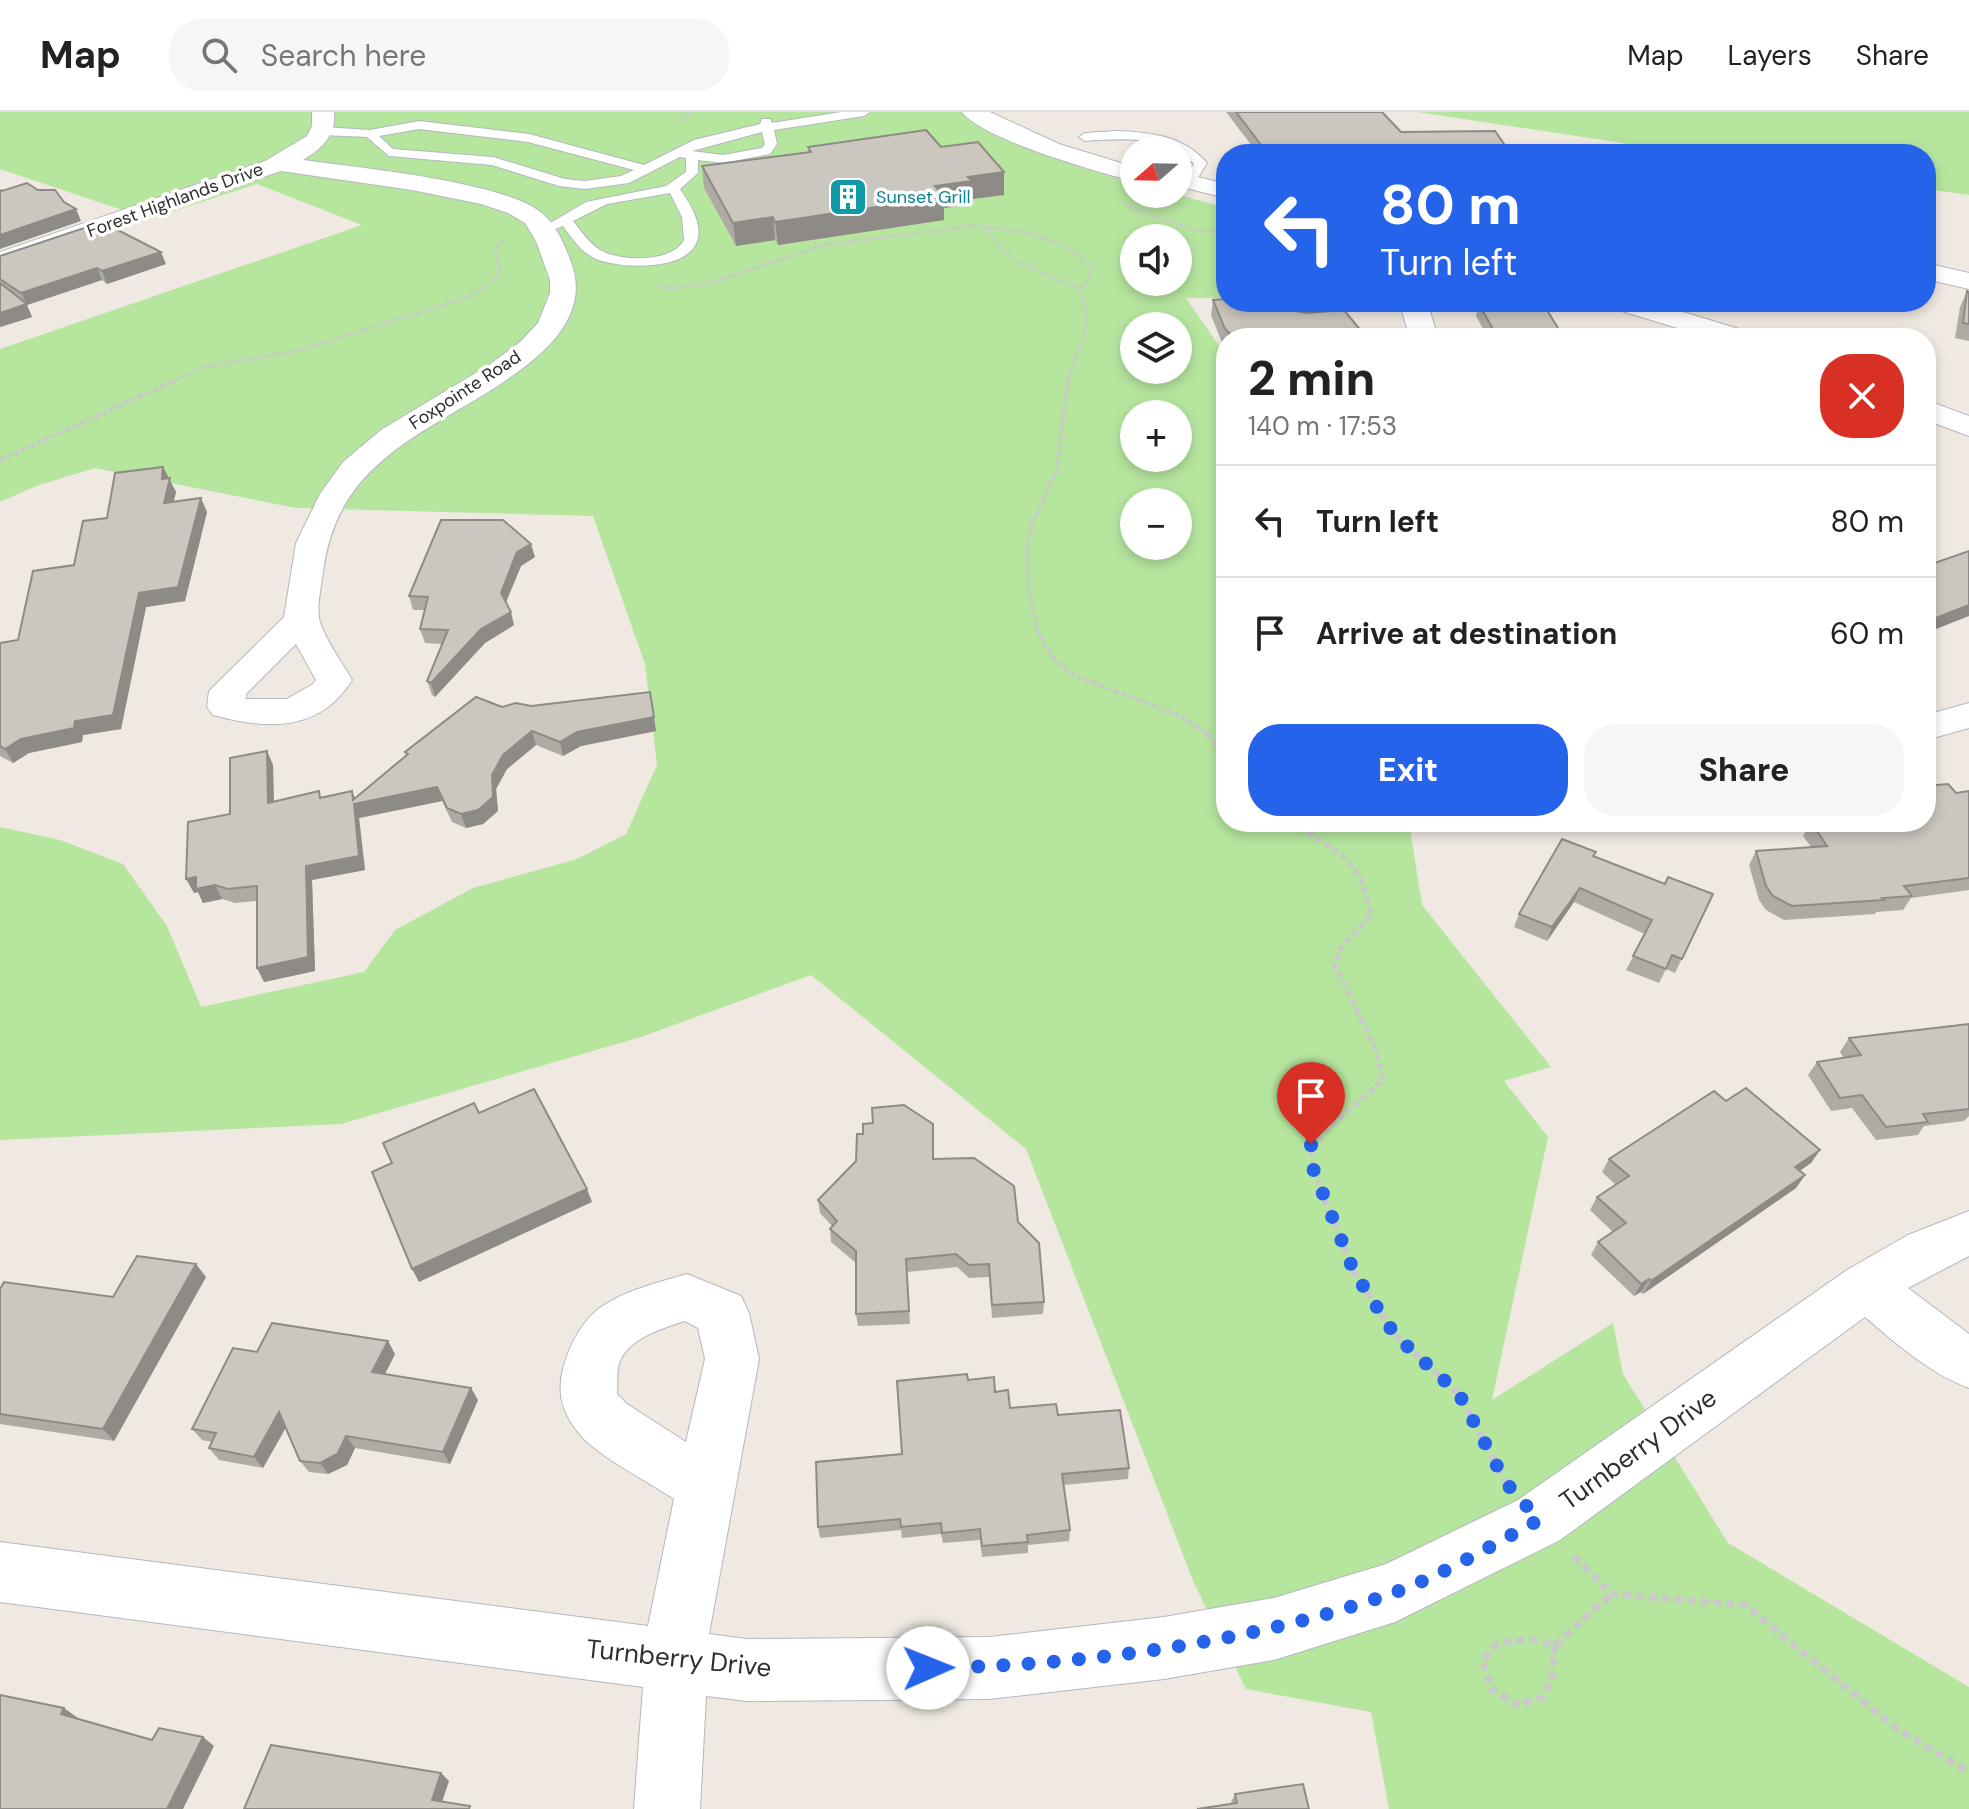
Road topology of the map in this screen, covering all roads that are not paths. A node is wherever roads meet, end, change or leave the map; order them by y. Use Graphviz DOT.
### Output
graph roads {
  1 [pos="864,112"];
  2 [pos="973,112"];
  3 [pos="826,116"];
  4 [pos="323,121"];
  5 [pos="768,124"];
  6 [pos="1062,126"];
  7 [pos="370,134"];
  8 [pos="1148,136"];
  9 [pos="1085,137"];
  10 [pos="1120,152"];
  11 [pos="677,153"];
  12 [pos="1192,153"];
  13 [pos="692,157"];
  14 [pos="275,163"];
  15 [pos="644,169"];
  16 [pos="1120,170"];
  17 [pos="1192,172"];
  18 [pos="1192,182"];
  19 [pos="1216,188"];
  20 [pos="674,189"];
  21 [pos="554,225"];
  22 [pos="0,260"];
  23 [pos="1936,273"];
  24 [pos="1969,281"];
  25 [pos="1654,312"];
  26 [pos="1706,328"];
  27 [pos="1936,413"];
  28 [pos="1969,427"];
  29 [pos="301,620"];
  30 [pos="1969,715"];
  31 [pos="1936,725"];
  32 [pos="1969,1233"];
  33 [pos="1866,1286"];
  34 [pos="1969,1363"];
  35 [pos="705,1486"];
  36 [pos="0,1572"];
  37 [pos="676,1661"];
  38 [pos="667,1809"];
  1 -- 3 [label="lane"];
  2 -- 16 [label="street"];
  3 -- 5 [label="lane"];
  4 -- 7 [label="lane"];
  4 -- 14 [label="street, Forest Highlands Drive"];
  5 -- 11 [label="lane"];
  5 -- 13 [label="lane"];
  6 -- 9 [label="street"];
  7 -- 15 [label="lane"];
  7 -- 15 [label="lane"];
  8 -- 9 [label="lane"];
  9 -- 10 [label="street"];
  11 -- 13 [label="lane"];
  11 -- 15 [label="lane"];
  12 -- 17 [label="lane"];
  13 -- 20 [label="lane"];
  14 -- 21 [label="street"];
  14 -- 22 [label="street, Forest Highlands Drive"];
  18 -- 19 [label="street"];
  20 -- 21 [label="lane"];
  20 -- 21 [label="lane"];
  21 -- 29 [label="street, Foxpointe Road"];
  23 -- 24 [label="street"];
  25 -- 26 [label="street"];
  27 -- 28 [label="street"];
  30 -- 31 [label="street"];
  32 -- 33 [label="street, Turnberry Drive"];
  33 -- 34 [label="street"];
  33 -- 37 [label="street, Turnberry Drive"];
  35 -- 37 [label="street"];
  36 -- 37 [label="street, Turnberry Drive"];
  37 -- 38 [label="street"];
}
